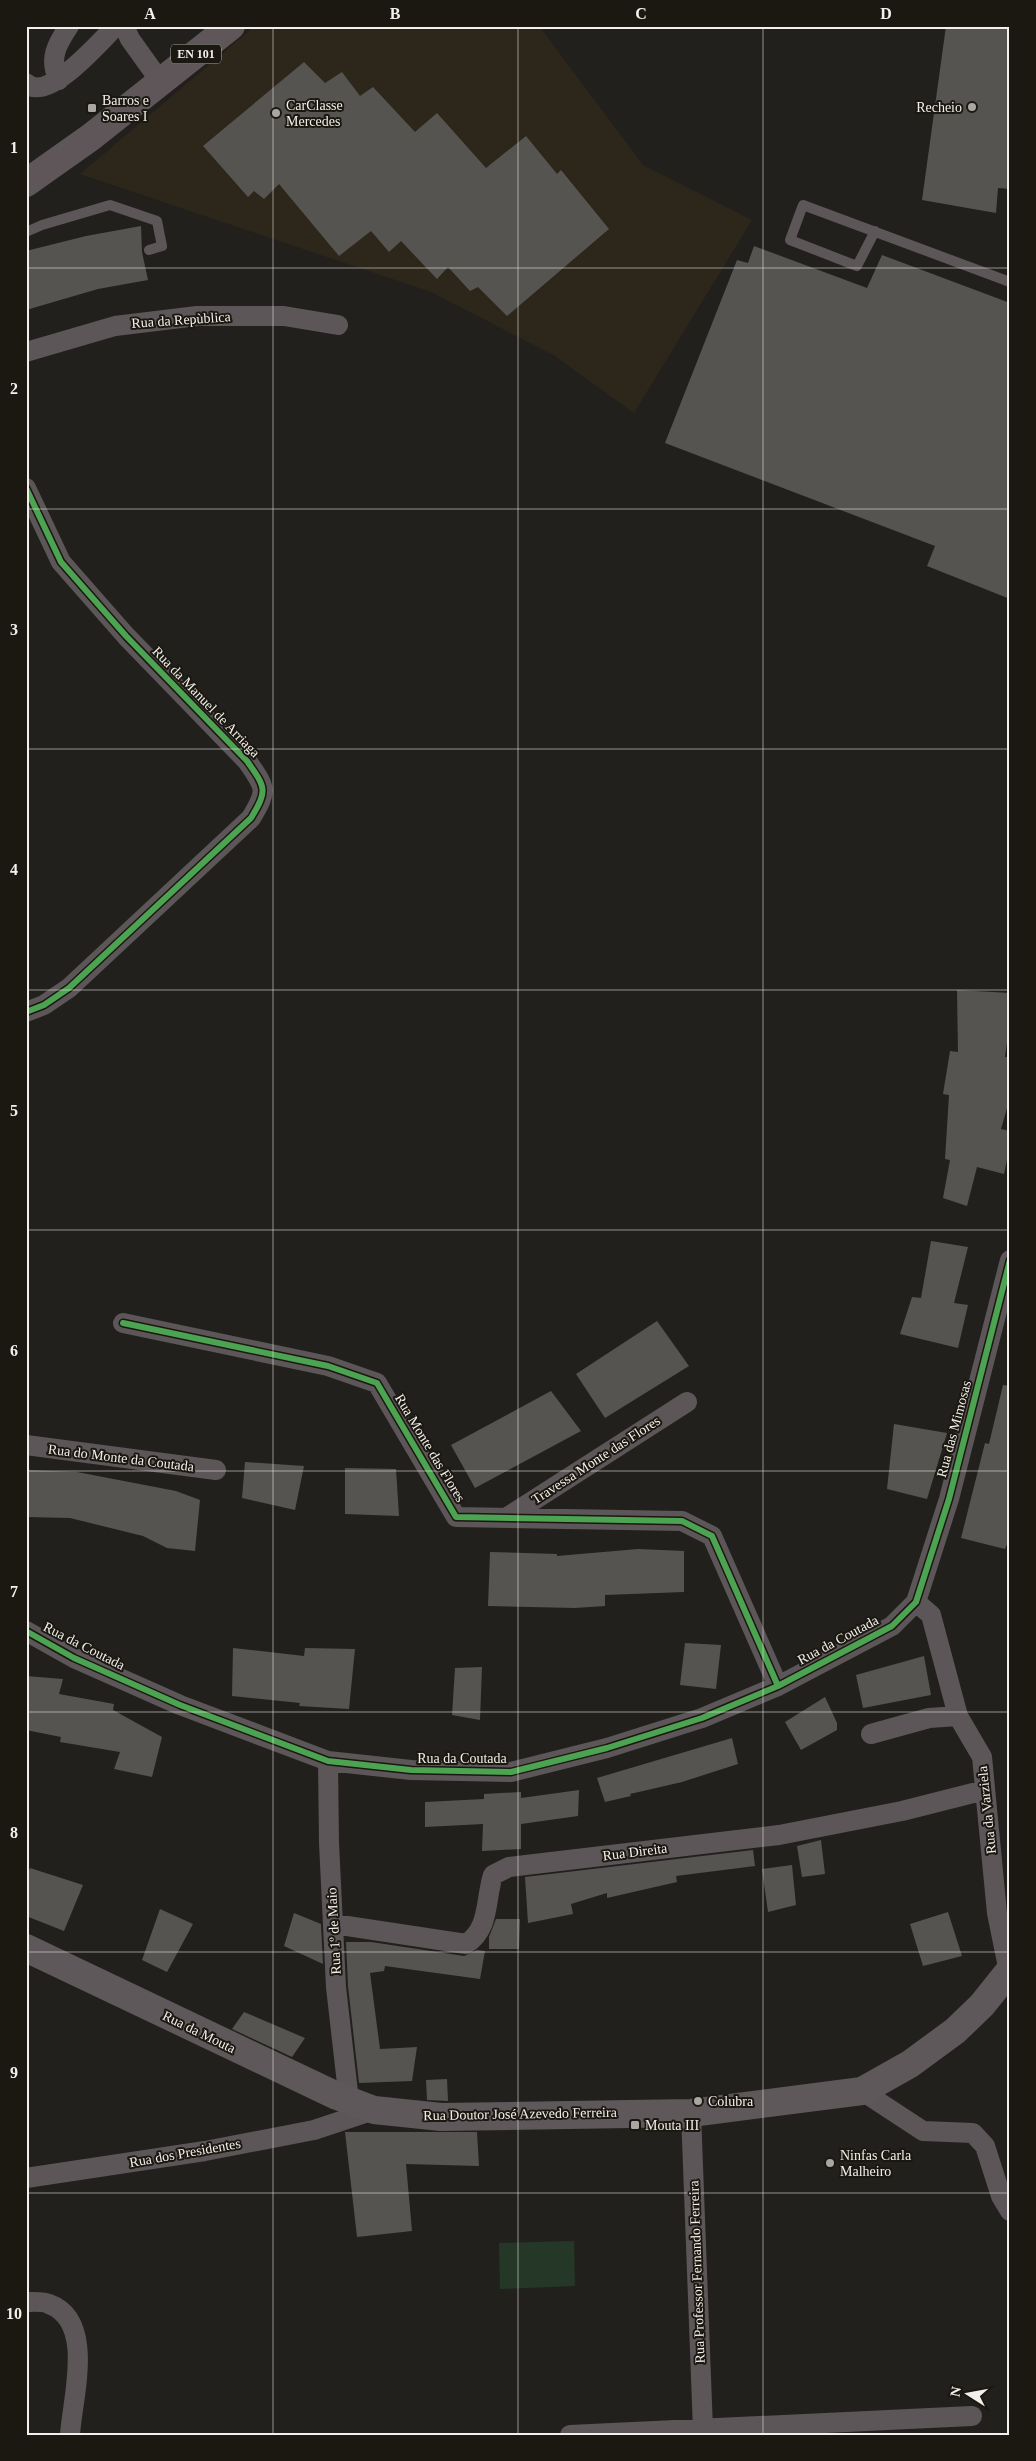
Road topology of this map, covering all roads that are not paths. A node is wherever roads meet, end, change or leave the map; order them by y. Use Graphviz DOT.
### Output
graph roads {
  1 [pos="69,26"];
  2 [pos="116,26"];
  3 [pos="124,26"];
  4 [pos="231,26"];
  5 [pos="60,80"];
  6 [pos="160,81"];
  7 [pos="26,83"];
  8 [pos="91,137"];
  9 [pos="26,169"];
  10 [pos="26,183"];
  11 [pos="875,231"];
  12 [pos="26,232"];
  13 [pos="149,250"];
  14 [pos="1010,282"];
  15 [pos="338,325"];
  16 [pos="26,352"];
  17 [pos="26,488"];
  18 [pos="26,1012"];
  19 [pos="1010,1260"];
  20 [pos="122,1323"];
  21 [pos="687,1402"];
  22 [pos="26,1445"];
  23 [pos="216,1470"];
  24 [pos="506,1518"];
  25 [pos="916,1602"];
  26 [pos="26,1631"];
  27 [pos="778,1686"];
  28 [pos="958,1716"];
  29 [pos="871,1734"];
  30 [pos="328,1762"];
  31 [pos="985,1790"];
  32 [pos="334,1924"];
  33 [pos="26,1948"];
  34 [pos="1009,1971"];
  35 [pos="862,2091"];
  36 [pos="355,2110"];
  37 [pos="691,2113"];
  38 [pos="26,2178"];
  39 [pos="1010,2211"];
  40 [pos="26,2302"];
  41 [pos="972,2416"];
  42 [pos="702,2430"];
  43 [pos="70,2435"];
  44 [pos="570,2435"];
  1 -- 5 [label="street"];
  2 -- 5 [label="street"];
  3 -- 6 [label="street"];
  4 -- 6 [label="main road, EN 101"];
  5 -- 7 [label="street"];
  6 -- 8 [label="main road, EN 101"];
  8 -- 9 [label="main road, EN 101"];
  8 -- 10 [label="main road, EN 101"];
  11 -- 11 [label="lane"];
  11 -- 14 [label="lane"];
  12 -- 13 [label="lane"];
  15 -- 16 [label="street, Rua da Repùblica"];
  17 -- 18 [label="street, Rua da Manuel de Arriaga"];
  19 -- 25 [label="street, Rua das Mimosas"];
  20 -- 24 [label="street, Rua Monte das Flores"];
  21 -- 24 [label="street, Travessa Monte das Flores"];
  22 -- 23 [label="street, Rua do Monte da Coutada"];
  24 -- 27 [label="street, Rua Monte das Flores"];
  25 -- 27 [label="street, Rua da Coutada"];
  25 -- 28 [label="street, Rua da Varziela"];
  26 -- 30 [label="street, Rua da Coutada"];
  27 -- 30 [label="street, Rua da Coutada"];
  28 -- 29 [label="street"];
  28 -- 31 [label="street, Rua da Varziela"];
  30 -- 32 [label="street, Rua 1º de Maio"];
  31 -- 32 [label="street, Rua Direita"];
  31 -- 34 [label="street, Rua da Varziela"];
  32 -- 36 [label="street, Rua 1º de Maio"];
  33 -- 36 [label="main road, Rua da Mouta"];
  34 -- 35 [label="main road, Rua Doutor José Azevedo Ferreira"];
  35 -- 37 [label="main road, Rua Doutor José Azevedo Ferreira"];
  35 -- 39 [label="street"];
  36 -- 37 [label="main road, Rua Doutor José Azevedo Ferreira"];
  36 -- 38 [label="street, Rua dos Presidentes"];
  37 -- 42 [label="street, Rua Professor Fernando Ferreira"];
  40 -- 43 [label="street"];
  41 -- 42 [label="street"];
  42 -- 44 [label="street"];
}
